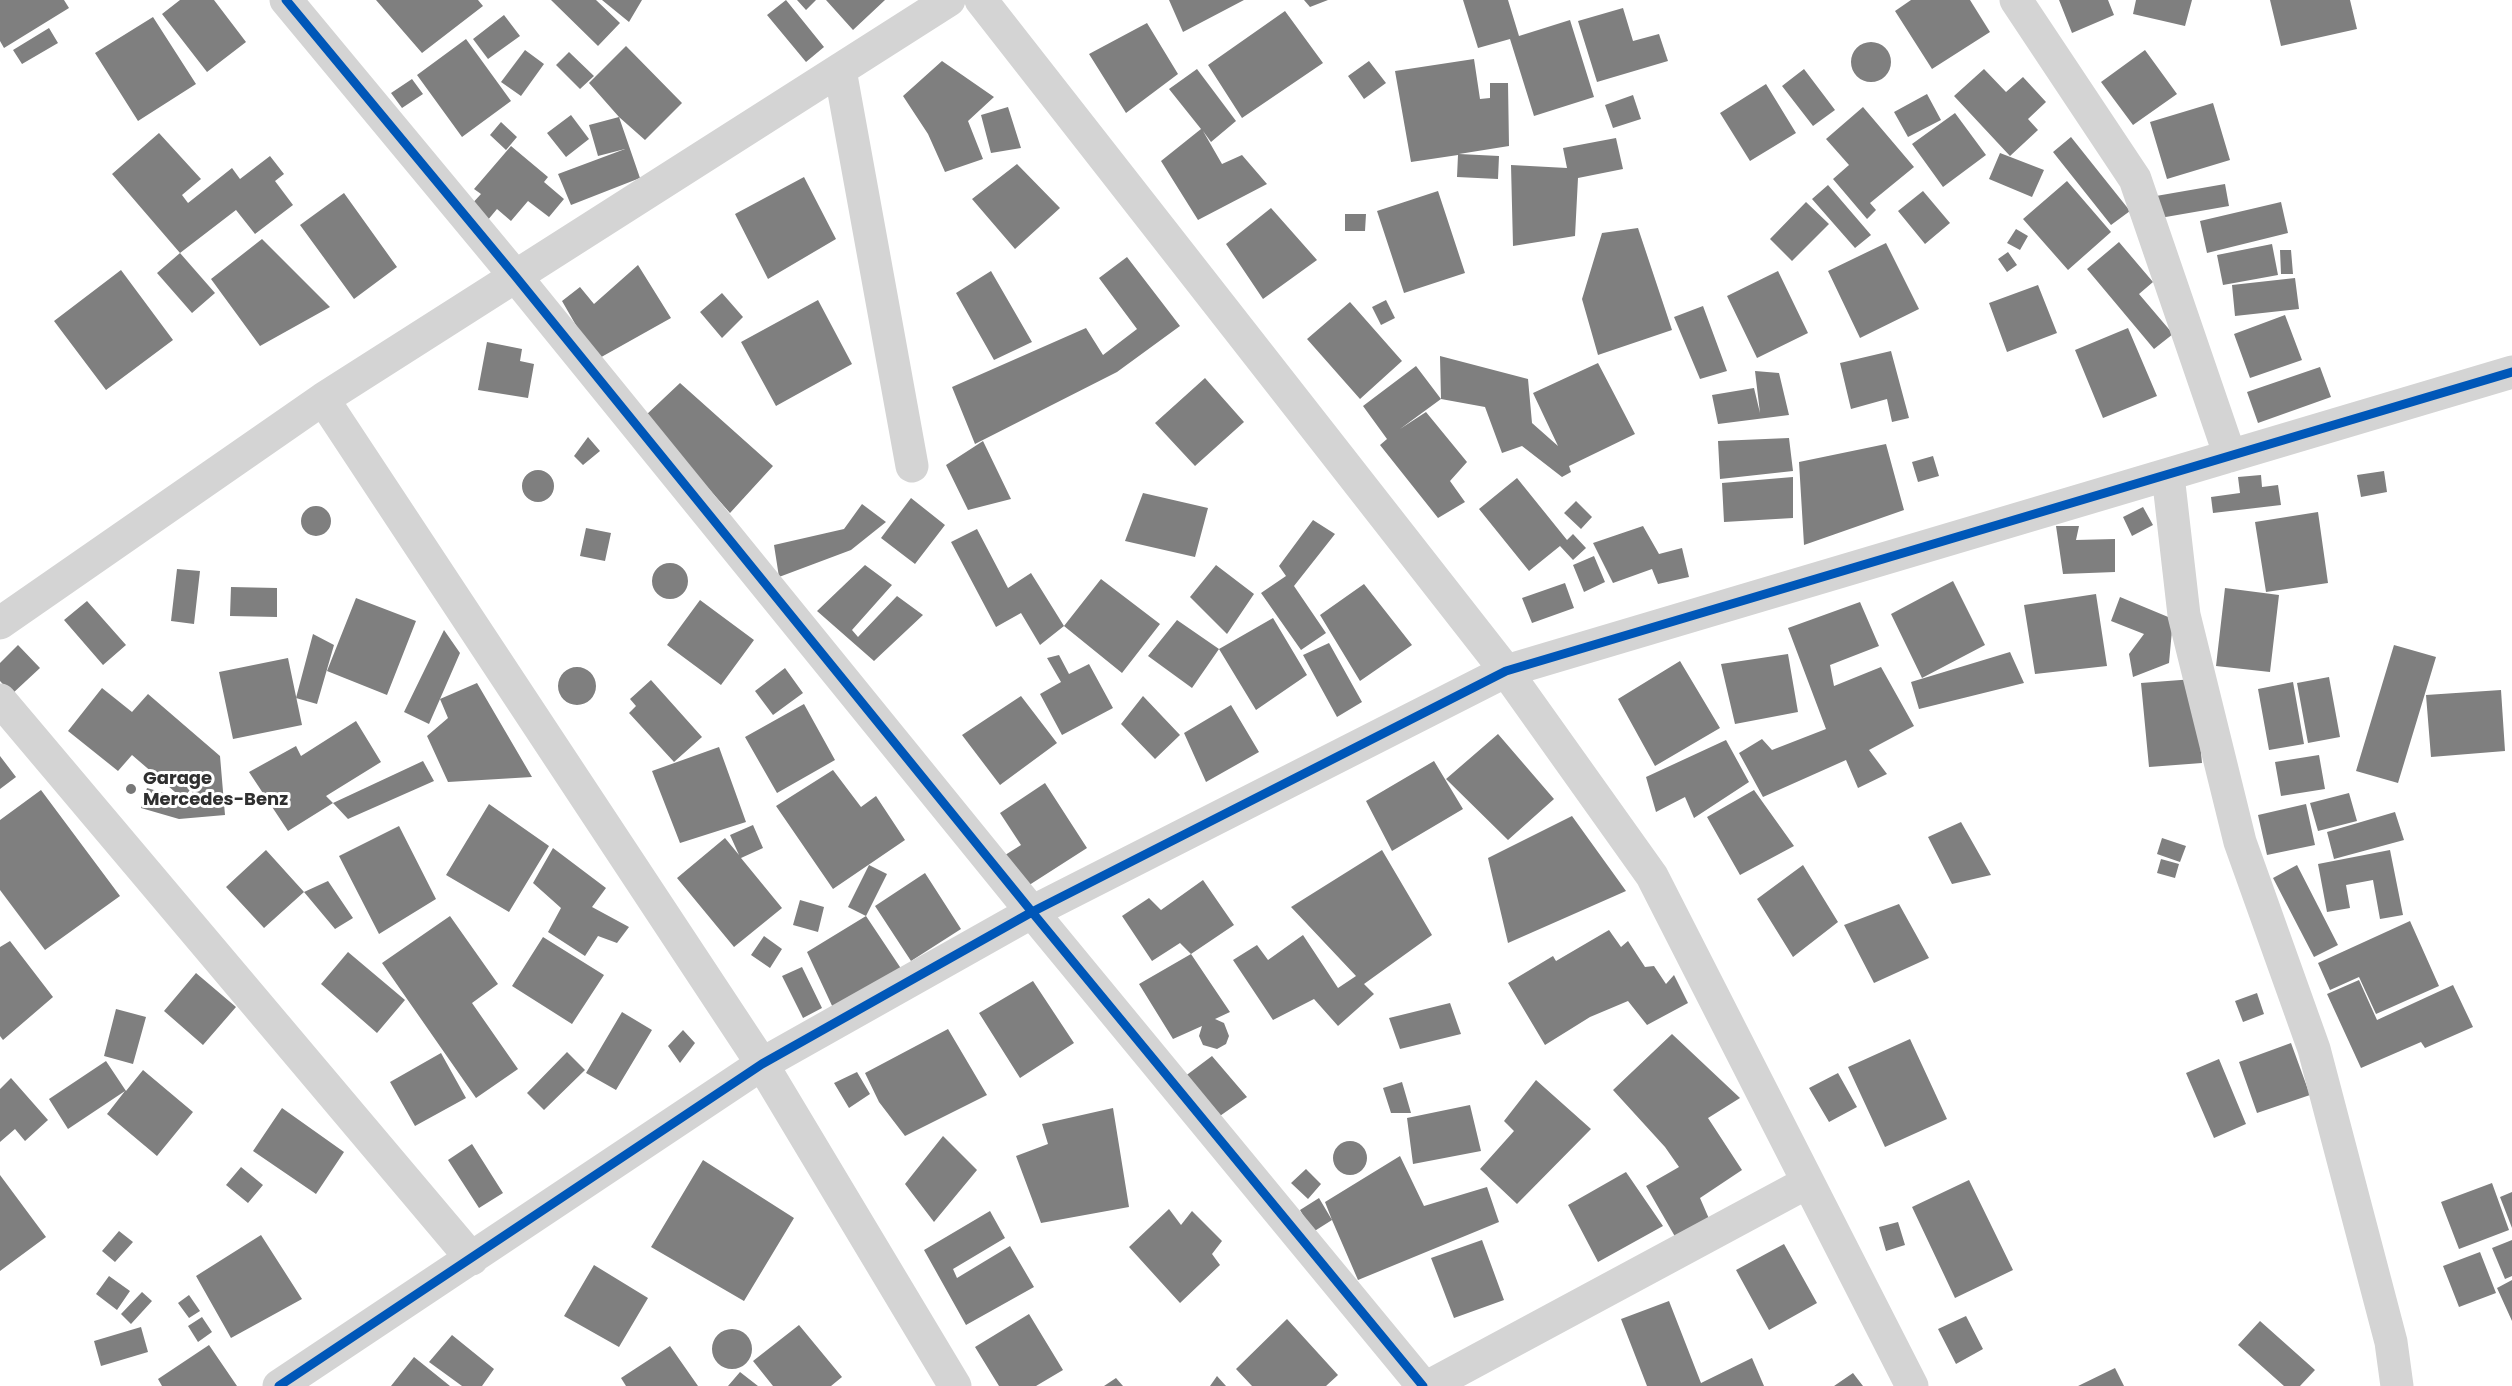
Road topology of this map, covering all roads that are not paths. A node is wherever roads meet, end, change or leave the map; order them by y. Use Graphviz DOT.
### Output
graph roads {
  1 [pos="286,0"];
  2 [pos="949,0"];
  3 [pos="981,0"];
  4 [pos="2016,0"];
  5 [pos="840,70"];
  6 [pos="516,276"];
  7 [pos="2512,372"];
  8 [pos="324,399"];
  9 [pos="2230,456"];
  10 [pos="912,466"];
  11 [pos="2168,475"];
  12 [pos="0,623"];
  13 [pos="1506,671"];
  14 [pos="0,700"];
  15 [pos="1032,912"];
  16 [pos="762,1064"];
  17 [pos="1808,1182"];
  18 [pos="472,1259"];
  19 [pos="279,1386"];
  20 [pos="955,1386"];
  21 [pos="1423,1386"];
  22 [pos="1429,1386"];
  23 [pos="1912,1386"];
  24 [pos="2397,1386"];
  1 -- 6 [label="street"];
  2 -- 5 [label="street"];
  3 -- 13 [label="street"];
  4 -- 9 [label="street"];
  5 -- 6 [label="street"];
  5 -- 10 [label="street"];
  6 -- 8 [label="street"];
  6 -- 15 [label="street"];
  7 -- 9 [label="street"];
  8 -- 12 [label="street"];
  8 -- 16 [label="street"];
  9 -- 11 [label="street"];
  11 -- 13 [label="street"];
  11 -- 24 [label="street"];
  13 -- 15 [label="street"];
  13 -- 17 [label="street"];
  14 -- 18 [label="street"];
  15 -- 16 [label="street"];
  15 -- 21 [label="street"];
  16 -- 18 [label="street"];
  16 -- 20 [label="street"];
  17 -- 22 [label="street"];
  17 -- 23 [label="street"];
  18 -- 19 [label="street"];
}
